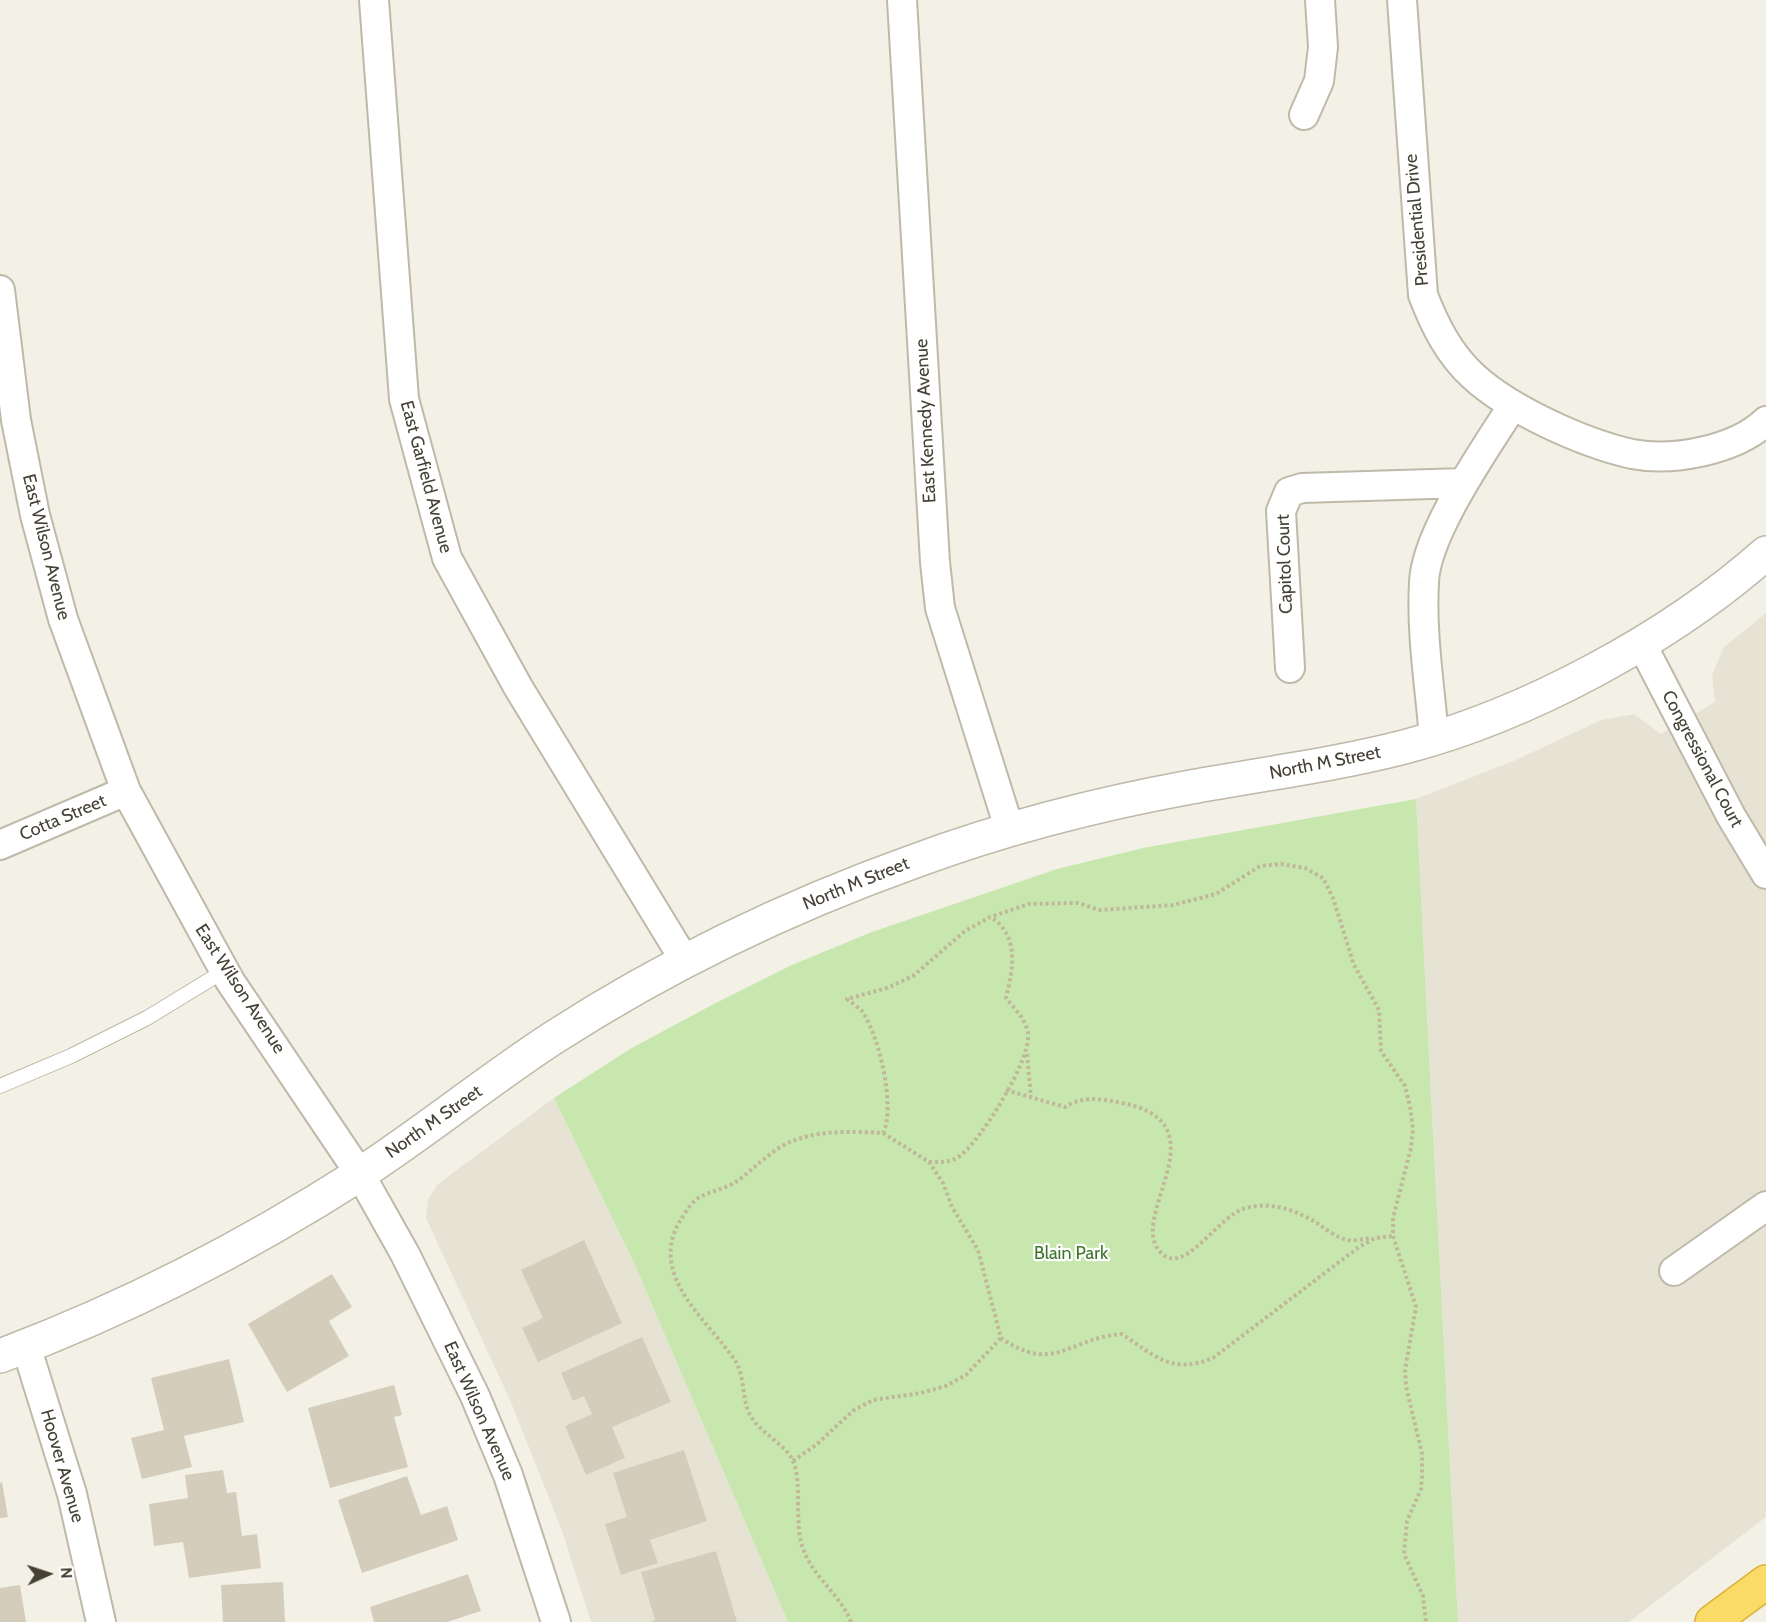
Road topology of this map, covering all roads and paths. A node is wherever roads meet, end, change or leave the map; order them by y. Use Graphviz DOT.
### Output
graph roads {
  1 [pos="374,0"];
  2 [pos="902,0"];
  3 [pos="1320,0"];
  4 [pos="1402,0"];
  5 [pos="1304,115"];
  6 [pos="0,290"];
  7 [pos="1513,405"];
  8 [pos="1766,421"];
  9 [pos="1464,483"];
  10 [pos="1766,553"];
  11 [pos="1641,643"];
  12 [pos="1290,668"];
  13 [pos="1434,738"];
  14 [pos="126,791"];
  15 [pos="1010,831"];
  16 [pos="0,845"];
  17 [pos="1766,874"];
  18 [pos="990,917"];
  19 [pos="685,961"];
  20 [pos="224,971"];
  21 [pos="1027,1050"];
  22 [pos="0,1086"];
  23 [pos="1006,1090"];
  24 [pos="1031,1096"];
  25 [pos="883,1133"];
  26 [pos="929,1162"];
  27 [pos="360,1174"];
  28 [pos="1766,1206"];
  29 [pos="1393,1236"];
  30 [pos="1375,1238"];
  31 [pos="1674,1271"];
  32 [pos="1001,1338"];
  33 [pos="13,1351"];
  34 [pos="792,1461"];
  35 [pos="1766,1582"];
  36 [pos="101,1622"];
  37 [pos="556,1622"];
  38 [pos="851,1622"];
  39 [pos="1426,1622"];
  40 [pos="1712,1622"];
  1 -- 19 [label="street, East Garfield Avenue"];
  2 -- 15 [label="street, East Kennedy Avenue"];
  3 -- 5 [label="street"];
  4 -- 7 [label="street, Presidential Drive"];
  6 -- 14 [label="street, East Wilson Avenue"];
  7 -- 8 [label="street, Presidential Drive"];
  7 -- 9 [label="street"];
  9 -- 12 [label="street, Capitol Court"];
  9 -- 13 [label="street"];
  10 -- 11 [label="street, North M Street"];
  11 -- 13 [label="street, North M Street"];
  11 -- 17 [label="street, Congressional Court"];
  13 -- 15 [label="street, North M Street"];
  14 -- 16 [label="street, Cotta Street"];
  14 -- 20 [label="street, East Wilson Avenue"];
  15 -- 19 [label="street, North M Street"];
  18 -- 21 [label="path"];
  18 -- 25 [label="path"];
  18 -- 29 [label="path"];
  19 -- 27 [label="street, North M Street"];
  20 -- 22 [label="lane"];
  20 -- 27 [label="street, East Wilson Avenue"];
  21 -- 23 [label="path"];
  21 -- 24 [label="path"];
  23 -- 24 [label="path"];
  23 -- 26 [label="path"];
  24 -- 30 [label="path"];
  25 -- 26 [label="path"];
  25 -- 34 [label="path"];
  26 -- 32 [label="path"];
  27 -- 33 [label="street, North M Street"];
  27 -- 37 [label="street, East Wilson Avenue"];
  28 -- 31 [label="street"];
  29 -- 30 [label="path"];
  29 -- 39 [label="path"];
  30 -- 32 [label="path"];
  32 -- 34 [label="path"];
  33 -- 36 [label="street, Hoover Avenue"];
  34 -- 38 [label="path"];
  35 -- 40 [label="highway"];
}
